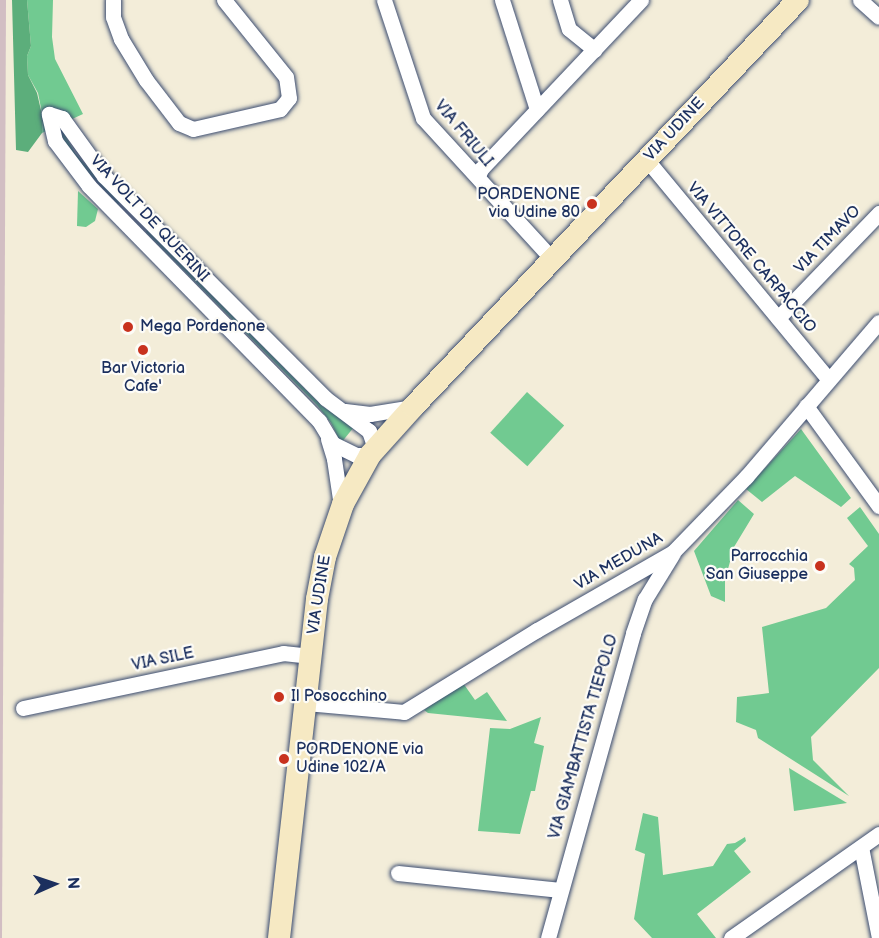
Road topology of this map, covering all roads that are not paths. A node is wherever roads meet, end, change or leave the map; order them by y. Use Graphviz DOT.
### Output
graph roads {
  1 [pos="113,0"];
  2 [pos="224,0"];
  3 [pos="384,0"];
  4 [pos="502,0"];
  5 [pos="560,0"];
  6 [pos="641,0"];
  7 [pos="860,0"];
  8 [pos="792,2"];
  9 [pos="879,18"];
  10 [pos="595,50"];
  11 [pos="537,110"];
  12 [pos="646,160"];
  13 [pos="478,176"];
  14 [pos="879,213"];
  15 [pos="146,219"];
  16 [pos="133,231"];
  17 [pos="552,259"];
  18 [pos="778,318"];
  19 [pos="879,322"];
  20 [pos="828,379"];
  21 [pos="413,406"];
  22 [pos="806,406"];
  23 [pos="336,408"];
  24 [pos="325,430"];
  25 [pos="372,451"];
  26 [pos="879,506"];
  27 [pos="341,510"];
  28 [pos="673,552"];
  29 [pos="311,656"];
  30 [pos="306,703"];
  31 [pos="23,708"];
  32 [pos="879,834"];
  33 [pos="861,847"];
  34 [pos="398,873"];
  35 [pos="560,890"];
  36 [pos="279,938"];
  37 [pos="548,938"];
  38 [pos="731,938"];
  39 [pos="879,938"];
  1 -- 2 [label="street"];
  3 -- 13 [label="street, VIA FRIULI"];
  4 -- 11 [label="street"];
  5 -- 10 [label="street"];
  6 -- 10 [label="street"];
  7 -- 9 [label="street"];
  8 -- 12 [label="main road, VIA UDINE"];
  10 -- 11 [label="street"];
  11 -- 13 [label="street"];
  12 -- 17 [label="main road, VIA UDINE"];
  12 -- 18 [label="street, VIA VITTORE CARPACCIO"];
  13 -- 17 [label="street, VIA FRIULI"];
  14 -- 18 [label="street, VIA TIMAVO"];
  15 -- 16 [label="street"];
  15 -- 16 [label="street, VIA VOLT DE QUERINI"];
  15 -- 23 [label="street, VIA VOLT DE QUERINI"];
  16 -- 24 [label="street, VIA VOLT DE QUERINI"];
  17 -- 21 [label="main road, VIA UDINE"];
  18 -- 20 [label="street, VIA VITTORE CARPACCIO"];
  19 -- 20 [label="street, VIA MEDUNA"];
  20 -- 22 [label="street, VIA MEDUNA"];
  21 -- 23 [label="street"];
  21 -- 25 [label="main road, VIA UDINE"];
  22 -- 26 [label="street"];
  22 -- 28 [label="street, VIA MEDUNA"];
  23 -- 25 [label="street, VIA VOLT DE QUERINI"];
  24 -- 25 [label="street, VIA VOLT DE QUERINI"];
  24 -- 27 [label="street, VIA VOLT DE QUERINI"];
  25 -- 27 [label="main road, VIA UDINE"];
  27 -- 29 [label="main road, VIA UDINE"];
  28 -- 30 [label="street, VIA MEDUNA"];
  28 -- 35 [label="street, VIA GIAMBATTISTA TIEPOLO"];
  29 -- 30 [label="main road, VIA UDINE"];
  29 -- 31 [label="street, VIA SILE"];
  30 -- 36 [label="main road, VIA UDINE"];
  32 -- 33 [label="street"];
  33 -- 38 [label="street"];
  33 -- 39 [label="street"];
  34 -- 35 [label="street"];
  35 -- 37 [label="street, VIA GIAMBATTISTA TIEPOLO"];
}
